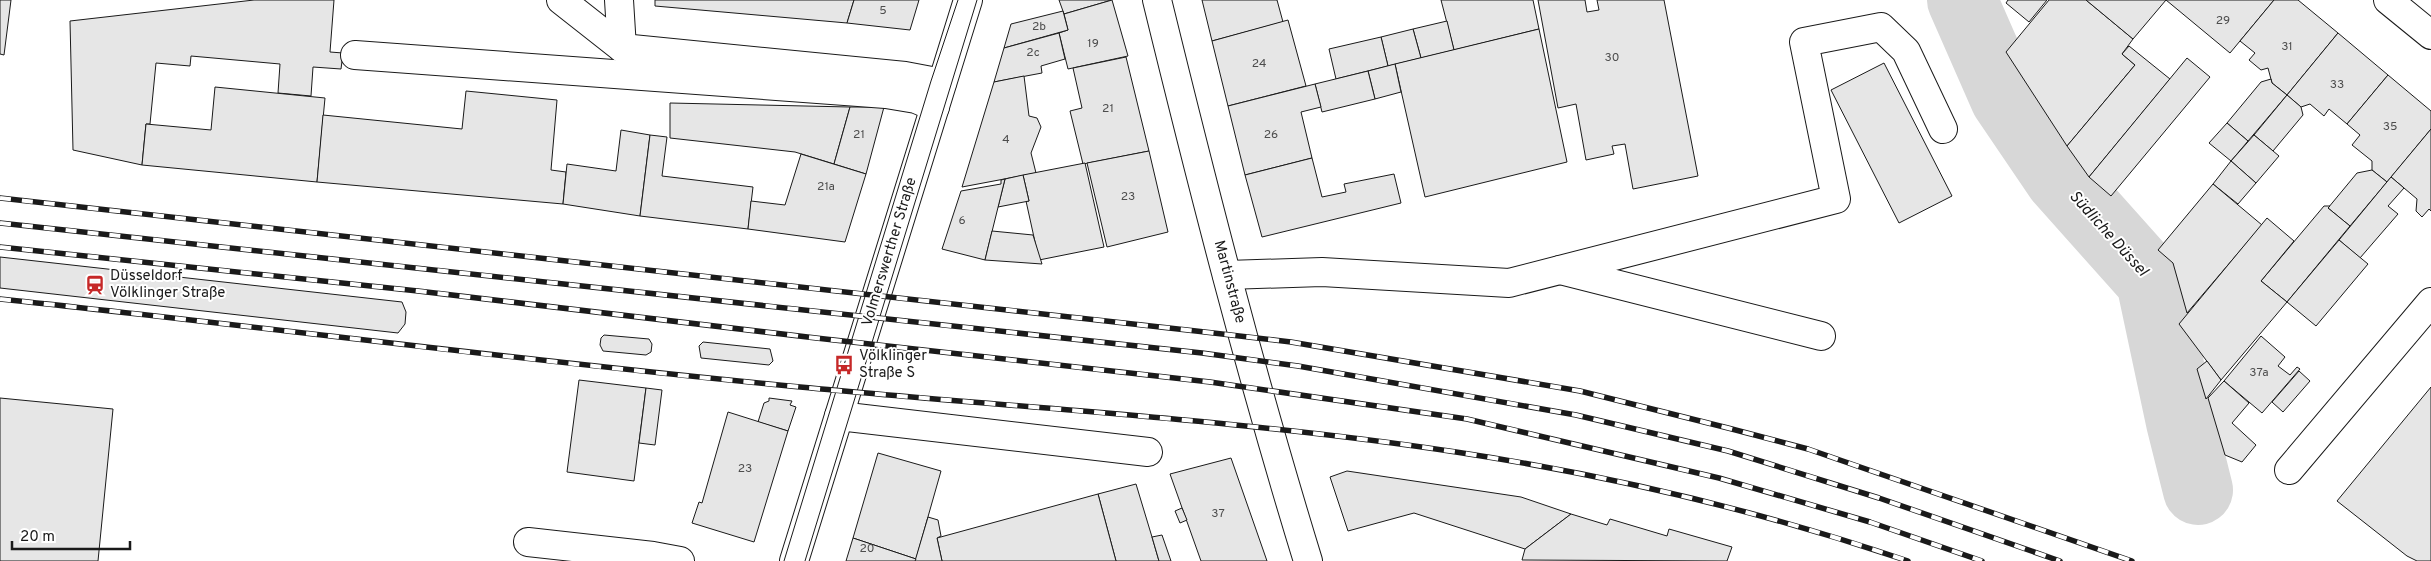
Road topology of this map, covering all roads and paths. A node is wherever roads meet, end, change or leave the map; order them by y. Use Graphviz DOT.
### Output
graph roads {
  1 [pos="561,0"];
  2 [pos="619,0"];
  3 [pos="968,0"];
  4 [pos="1157,0"];
  5 [pos="2388,0"];
  6 [pos="2431,35"];
  7 [pos="622,48"];
  8 [pos="355,55"];
  9 [pos="939,95"];
  10 [pos="1943,129"];
  11 [pos="1556,269"];
  12 [pos="1227,275"];
  13 [pos="2431,302"];
  14 [pos="1821,336"];
  15 [pos="839,416"];
  16 [pos="1148,452"];
  17 [pos="2289,470"];
  18 [pos="528,542"];
  19 [pos="680,561"];
  20 [pos="794,561"];
  21 [pos="1308,561"];
  1 -- 7 [label="street"];
  2 -- 7 [label="street"];
  3 -- 9 [label="street, Volmerswerther Straße"];
  4 -- 12 [label="street, Martinstraße"];
  5 -- 6 [label="street"];
  7 -- 9 [label="street"];
  8 -- 9 [label="street"];
  9 -- 15 [label="street, Volmerswerther Straße"];
  10 -- 11 [label="street"];
  11 -- 12 [label="street"];
  11 -- 14 [label="street"];
  12 -- 21 [label="street, Martinstraße"];
  13 -- 17 [label="street"];
  15 -- 16 [label="street"];
  15 -- 20 [label="street, Volmerswerther Straße"];
  18 -- 19 [label="street"];
}
